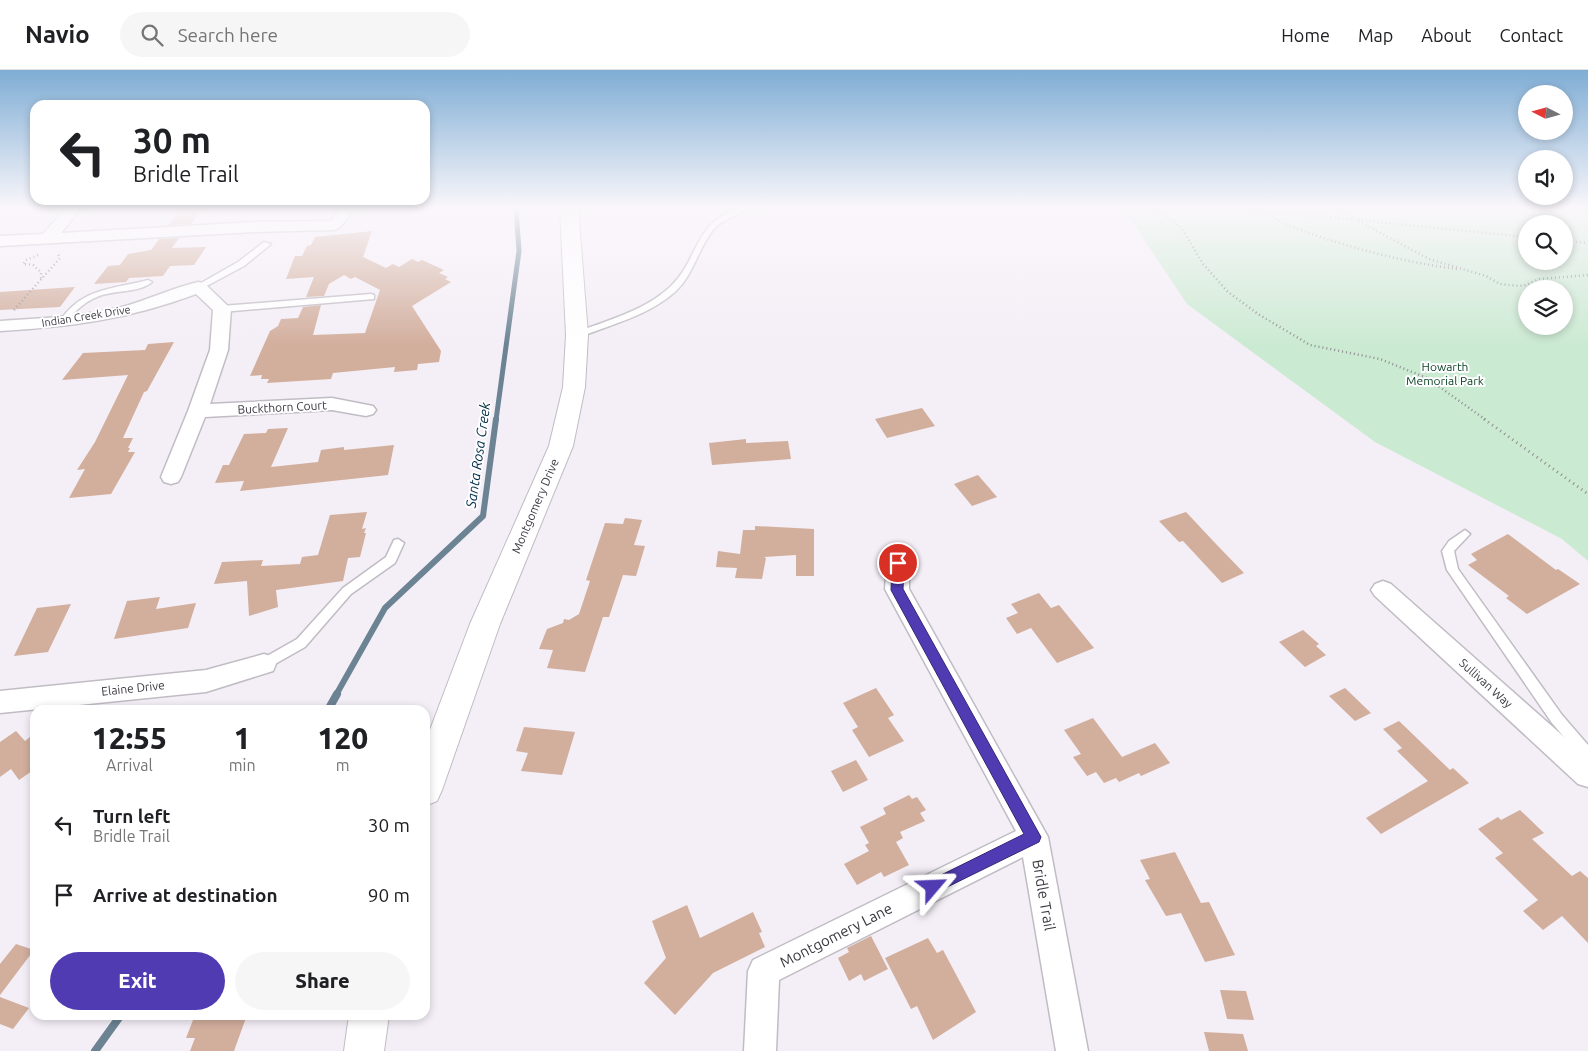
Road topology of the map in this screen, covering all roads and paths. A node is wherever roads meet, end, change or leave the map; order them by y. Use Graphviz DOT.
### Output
graph roads {
  1 [pos="58,253"];
  2 [pos="254,254"];
  3 [pos="572,254"];
  4 [pos="696,254"];
  5 [pos="1197,254"];
  6 [pos="1381,254"];
  7 [pos="1419,254"];
  8 [pos="40,255"];
  9 [pos="1465,270"];
  10 [pos="1588,275"];
  11 [pos="41,278"];
  12 [pos="148,282"];
  13 [pos="198,287"];
  14 [pos="371,297"];
  15 [pos="222,309"];
  16 [pos="4,321"];
  17 [pos="63,322"];
  18 [pos="577,335"];
  19 [pos="366,410"];
  20 [pos="198,411"];
  21 [pos="171,477"];
  22 [pos="1588,494"];
  23 [pos="1465,534"];
  24 [pos="398,543"];
  25 [pos="898,563"];
  26 [pos="1384,590"];
  27 [pos="264,664"];
  28 [pos="0,702"];
  29 [pos="1588,755"];
  30 [pos="430,773"];
  31 [pos="1588,775"];
  32 [pos="1034,837"];
  33 [pos="368,1020"];
  34 [pos="364,1051"];
  35 [pos="760,1051"];
  36 [pos="1072,1051"];
  1 -- 11 [label="path"];
  2 -- 13 [label="lane"];
  3 -- 18 [label="street, Montgomery Drive"];
  4 -- 18 [label="lane"];
  5 -- 22 [label="path"];
  6 -- 9 [label="path"];
  7 -- 9 [label="path"];
  8 -- 11 [label="path"];
  9 -- 10 [label="path"];
  11 -- 16 [label="path"];
  12 -- 17 [label="lane"];
  13 -- 15 [label="street"];
  13 -- 17 [label="street, Indian Creek Drive"];
  14 -- 15 [label="lane"];
  15 -- 20 [label="street"];
  16 -- 17 [label="street, Indian Creek Drive"];
  18 -- 30 [label="street, Montgomery Drive"];
  19 -- 20 [label="street, Buckthorn Court"];
  20 -- 21 [label="street"];
  23 -- 29 [label="lane"];
  24 -- 27 [label="lane"];
  25 -- 32 [label="street, Bridle Trail"];
  26 -- 31 [label="street, Sullivan Way"];
  27 -- 28 [label="street, Elaine Drive"];
  32 -- 35 [label="street, Montgomery Lane"];
  32 -- 36 [label="street, Bridle Trail"];
  33 -- 34 [label="street"];
}
